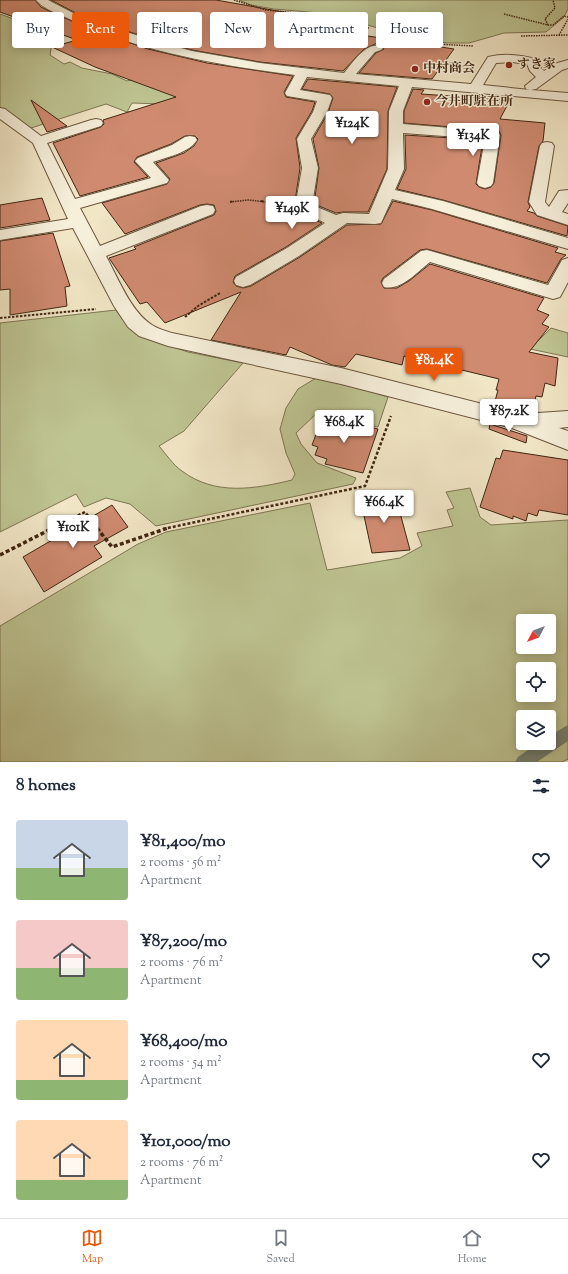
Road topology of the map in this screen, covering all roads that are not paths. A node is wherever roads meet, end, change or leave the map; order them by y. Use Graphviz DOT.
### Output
graph roads {
  1 [pos="41,0"];
  2 [pos="377,48"];
  3 [pos="568,64"];
  4 [pos="303,73"];
  5 [pos="346,77"];
  6 [pos="543,77"];
  7 [pos="407,82"];
  8 [pos="474,89"];
  9 [pos="520,93"];
  10 [pos="568,97"];
  11 [pos="0,112"];
  12 [pos="96,123"];
  13 [pos="396,128"];
  14 [pos="190,140"];
  15 [pos="38,141"];
  16 [pos="547,146"];
  17 [pos="484,183"];
  18 [pos="387,193"];
  19 [pos="568,195"];
  20 [pos="70,206"];
  21 [pos="207,210"];
  22 [pos="555,215"];
  23 [pos="80,222"];
  24 [pos="337,223"];
  25 [pos="521,230"];
  26 [pos="0,235"];
  27 [pos="568,244"];
  28 [pos="96,254"];
  29 [pos="568,264"];
  30 [pos="243,281"];
  31 [pos="391,283"];
  32 [pos="568,419"];
  33 [pos="518,421"];
  34 [pos="568,441"];
  1 -- 4 [label="street"];
  2 -- 5 [label="street"];
  3 -- 6 [label="street"];
  4 -- 5 [label="street"];
  4 -- 24 [label="street"];
  5 -- 7 [label="street"];
  6 -- 8 [label="street"];
  6 -- 9 [label="street"];
  7 -- 8 [label="street"];
  7 -- 13 [label="street"];
  8 -- 9 [label="street"];
  9 -- 10 [label="street"];
  11 -- 15 [label="street"];
  12 -- 15 [label="street"];
  13 -- 17 [label="street"];
  13 -- 18 [label="street"];
  14 -- 20 [label="street"];
  15 -- 20 [label="street"];
  16 -- 22 [label="street"];
  18 -- 24 [label="street"];
  18 -- 25 [label="street"];
  19 -- 22 [label="street"];
  20 -- 23 [label="street"];
  21 -- 28 [label="street"];
  22 -- 25 [label="street"];
  23 -- 26 [label="street"];
  23 -- 28 [label="street"];
  24 -- 30 [label="street"];
  25 -- 27 [label="street"];
  28 -- 33 [label="street"];
  29 -- 31 [label="street"];
  32 -- 33 [label="street"];
  33 -- 34 [label="street"];
}
